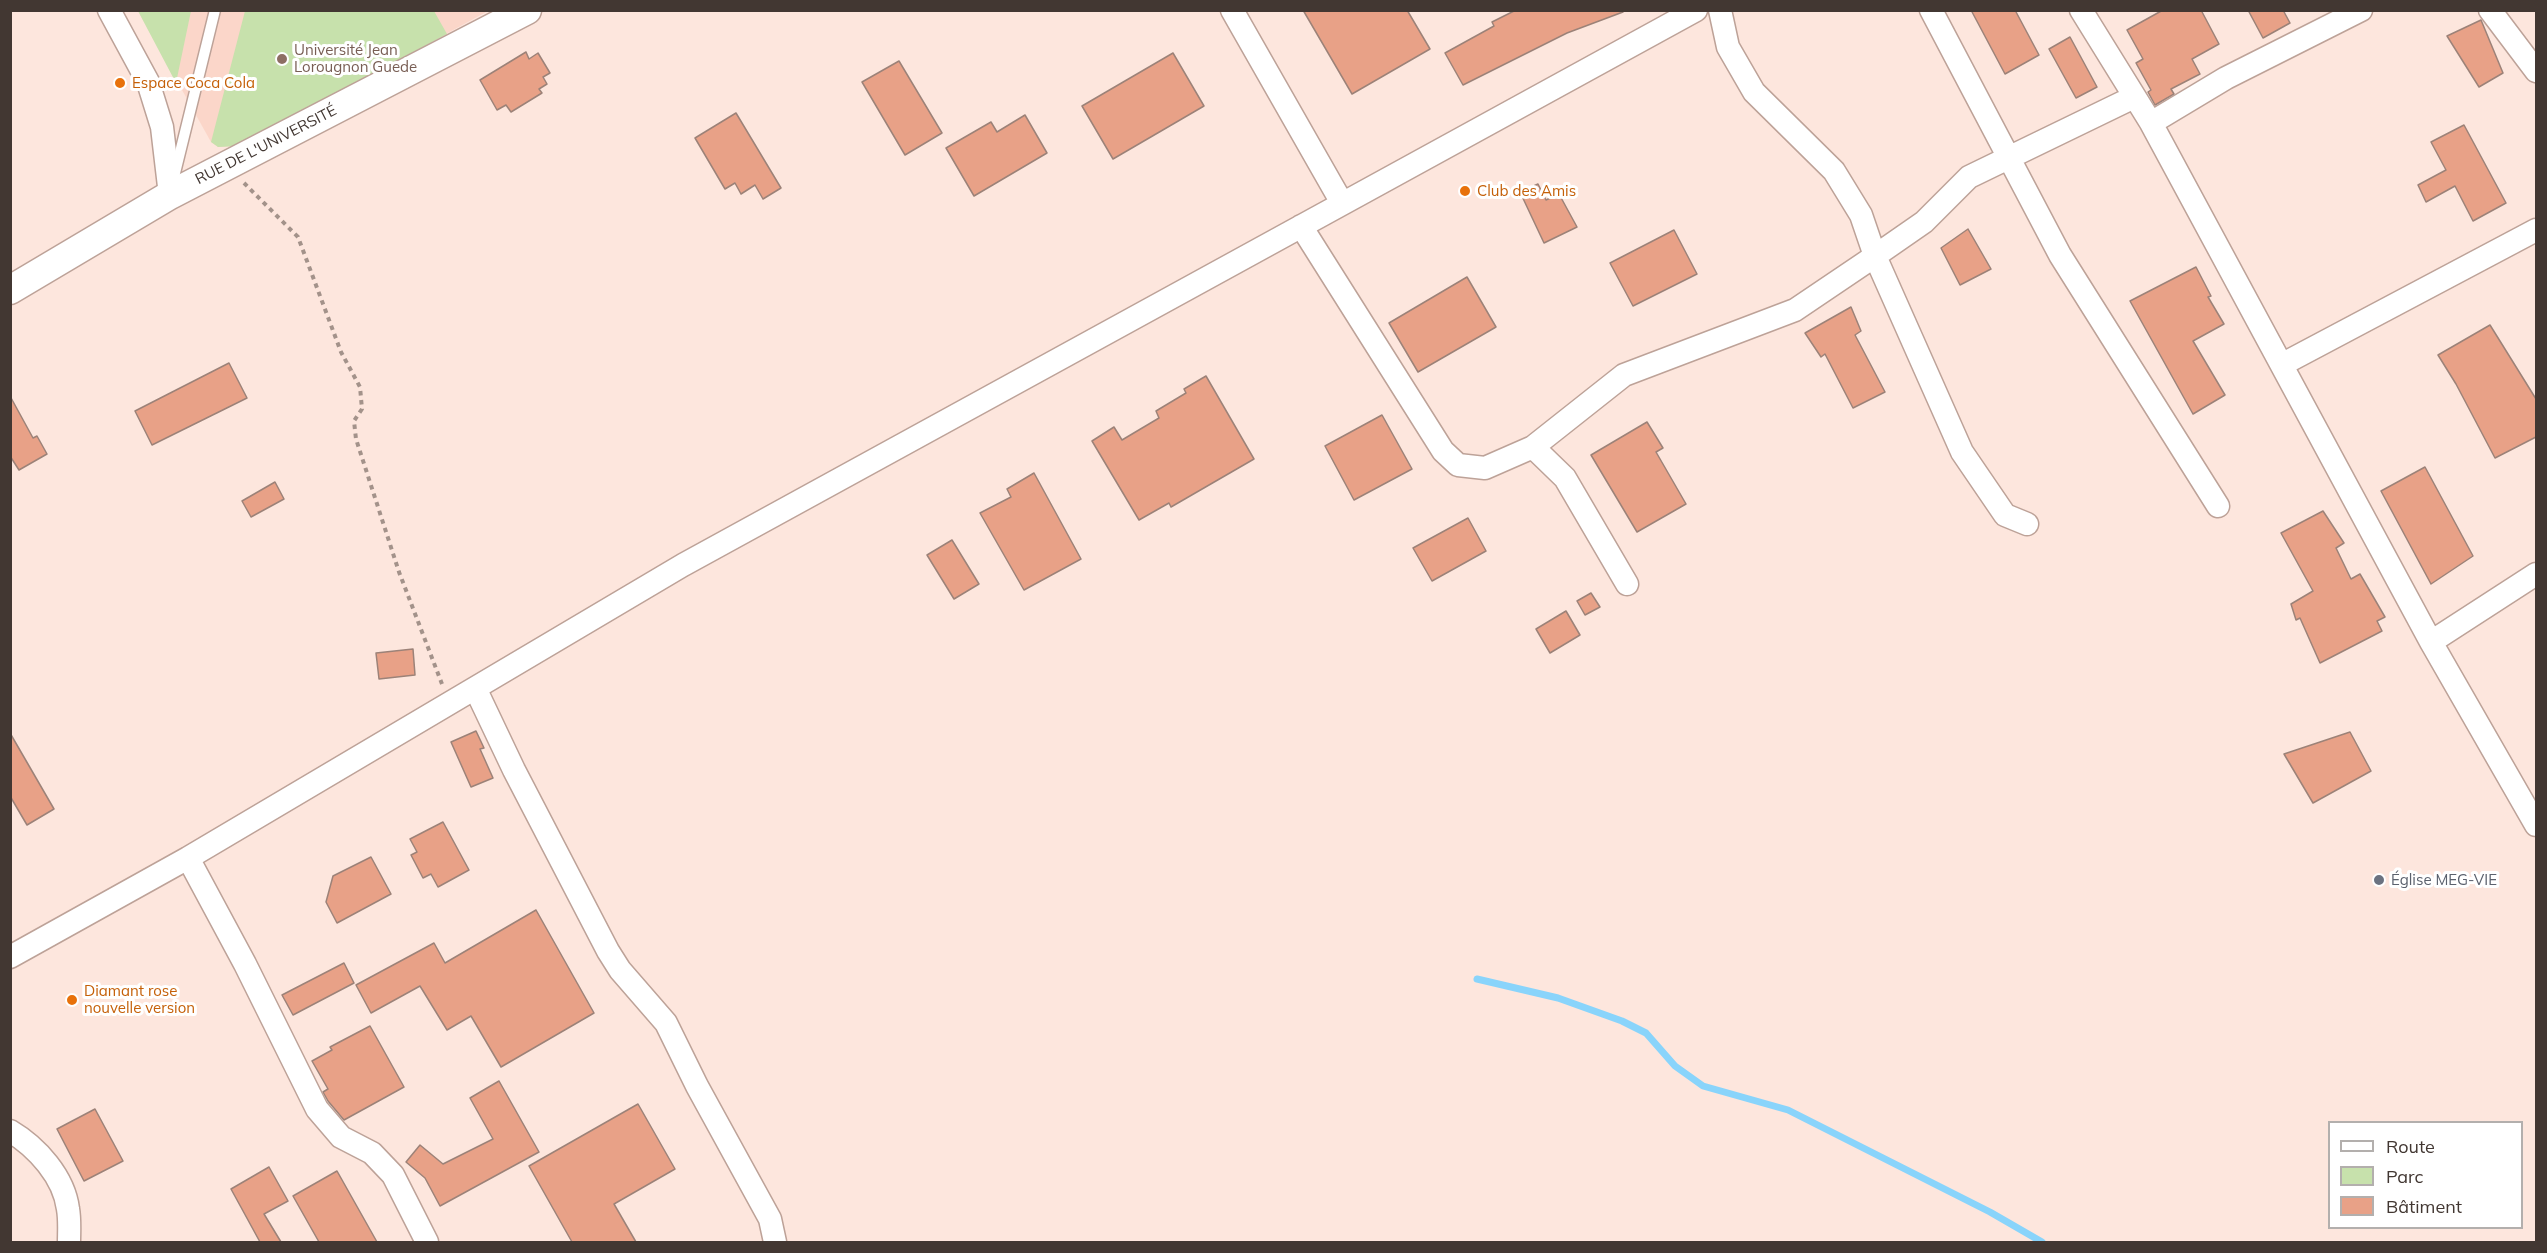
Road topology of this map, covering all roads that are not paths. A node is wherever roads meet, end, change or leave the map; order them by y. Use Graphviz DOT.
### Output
graph roads {
  1 [pos="109,10"];
  2 [pos="215,10"];
  3 [pos="527,10"];
  4 [pos="1232,10"];
  5 [pos="1696,10"];
  6 [pos="1720,10"];
  7 [pos="1931,10"];
  8 [pos="2081,10"];
  9 [pos="2361,10"];
  10 [pos="2490,10"];
  11 [pos="2536,71"];
  12 [pos="2134,97"];
  13 [pos="2151,123"];
  14 [pos="2008,157"];
  15 [pos="170,195"];
  16 [pos="1342,203"];
  17 [pos="1301,226"];
  18 [pos="2536,230"];
  19 [pos="1875,256"];
  20 [pos="10,290"];
  21 [pos="2283,364"];
  22 [pos="1533,447"];
  23 [pos="2218,506"];
  24 [pos="2027,524"];
  25 [pos="2536,574"];
  26 [pos="1627,584"];
  27 [pos="2431,642"];
  28 [pos="476,690"];
  29 [pos="2536,825"];
  30 [pos="188,858"];
  31 [pos="10,957"];
  32 [pos="10,1131"];
  33 [pos="69,1242"];
  34 [pos="427,1242"];
  35 [pos="775,1242"];
  1 -- 15 [label="street"];
  2 -- 15 [label="lane"];
  3 -- 15 [label="street, RUE DE L'UNIVERSITÉ"];
  4 -- 16 [label="street"];
  5 -- 16 [label="street"];
  6 -- 19 [label="street"];
  7 -- 14 [label="street"];
  8 -- 12 [label="street"];
  9 -- 13 [label="street"];
  10 -- 11 [label="street"];
  12 -- 13 [label="street"];
  12 -- 14 [label="street"];
  13 -- 21 [label="street"];
  14 -- 19 [label="street"];
  14 -- 23 [label="street"];
  15 -- 20 [label="street, RUE DE L'UNIVERSITÉ"];
  16 -- 17 [label="street"];
  17 -- 22 [label="street"];
  17 -- 28 [label="street"];
  18 -- 21 [label="street"];
  19 -- 22 [label="street"];
  19 -- 24 [label="street"];
  21 -- 27 [label="street"];
  22 -- 26 [label="street"];
  25 -- 27 [label="street"];
  27 -- 29 [label="street"];
  28 -- 30 [label="street"];
  28 -- 35 [label="street"];
  30 -- 31 [label="street"];
  30 -- 34 [label="street"];
  32 -- 33 [label="street"];
}
